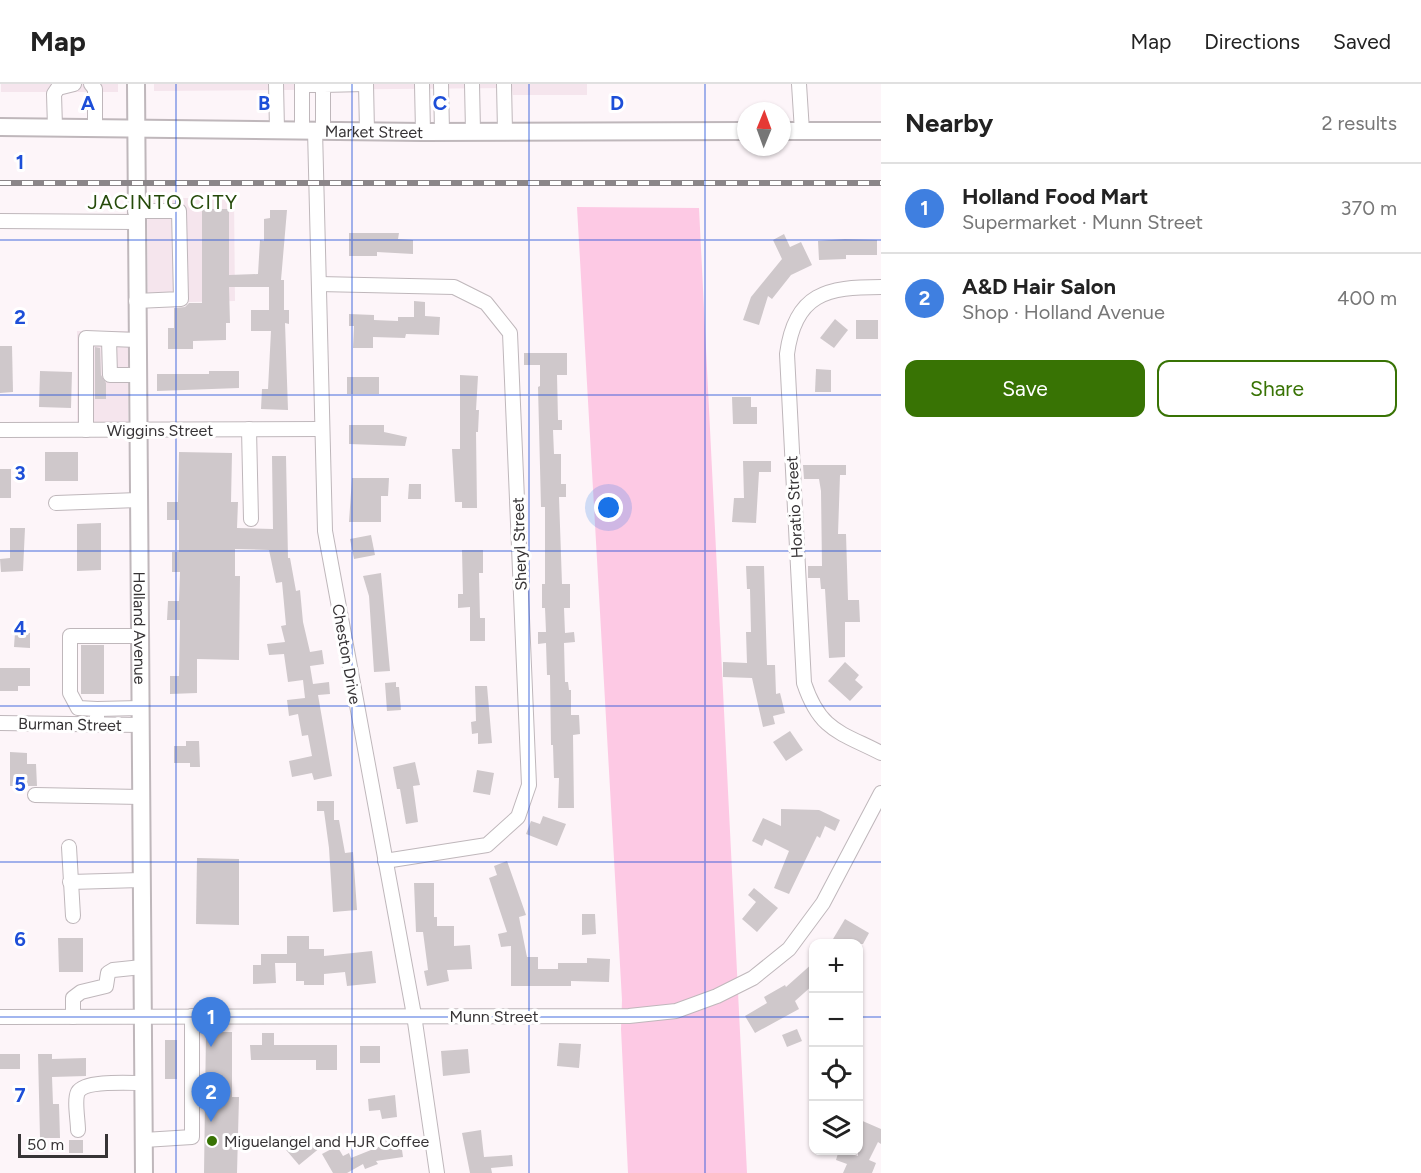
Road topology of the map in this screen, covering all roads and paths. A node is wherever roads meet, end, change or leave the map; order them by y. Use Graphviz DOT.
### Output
graph roads {
  1 [pos="74,84"];
  2 [pos="91,84"];
  3 [pos="136,84"];
  4 [pos="276,84"];
  5 [pos="365,84"];
  6 [pos="422,84"];
  7 [pos="441,84"];
  8 [pos="472,84"];
  9 [pos="504,84"];
  10 [pos="800,84"];
  11 [pos="323,85"];
  12 [pos="53,86"];
  13 [pos="0,127"];
  14 [pos="55,127"];
  15 [pos="95,127"];
  16 [pos="135,127"];
  17 [pos="277,129"];
  18 [pos="314,130"];
  19 [pos="505,130"];
  20 [pos="367,131"];
  21 [pos="442,131"];
  22 [pos="472,131"];
  23 [pos="737,131"];
  24 [pos="791,131"];
  25 [pos="802,131"];
  26 [pos="881,131"];
  27 [pos="423,132"];
  28 [pos="135,217"];
  29 [pos="0,221"];
  30 [pos="319,284"];
  31 [pos="881,287"];
  32 [pos="136,301"];
  33 [pos="109,339"];
  34 [pos="136,340"];
  35 [pos="137,375"];
  36 [pos="249,429"];
  37 [pos="321,429"];
  38 [pos="0,430"];
  39 [pos="86,430"];
  40 [pos="137,430"];
  41 [pos="138,500"];
  42 [pos="56,503"];
  43 [pos="251,519"];
  44 [pos="139,636"];
  45 [pos="97,709"];
  46 [pos="140,716"];
  47 [pos="0,723"];
  48 [pos="97,724"];
  49 [pos="881,753"];
  50 [pos="881,793"];
  51 [pos="35,795"];
  52 [pos="141,797"];
  53 [pos="69,847"];
  54 [pos="385,861"];
  55 [pos="141,880"];
  56 [pos="70,882"];
  57 [pos="73,916"];
  58 [pos="142,967"];
  59 [pos="192,1016"];
  60 [pos="414,1016"];
  61 [pos="0,1017"];
  62 [pos="73,1017"];
  63 [pos="143,1017"];
  64 [pos="143,1083"];
  65 [pos="78,1130"];
  66 [pos="144,1140"];
  67 [pos="144,1173"];
  68 [pos="437,1173"];
  1 -- 12 [label="street"];
  2 -- 15 [label="street"];
  3 -- 16 [label="main road, Holland Avenue"];
  4 -- 17 [label="street"];
  5 -- 11 [label="street"];
  5 -- 20 [label="street"];
  6 -- 27 [label="street"];
  7 -- 21 [label="street"];
  8 -- 22 [label="street"];
  9 -- 19 [label="street"];
  10 -- 25 [label="street"];
  11 -- 18 [label="street"];
  11 -- 18 [label="street"];
  12 -- 14 [label="street"];
  13 -- 14 [label="main road, Market Street"];
  14 -- 15 [label="main road, Market Street"];
  15 -- 16 [label="main road, Market Street"];
  16 -- 17 [label="main road, Market Street"];
  16 -- 28 [label="main road, Holland Avenue"];
  17 -- 18 [label="main road, Market Street"];
  18 -- 20 [label="main road, Market Street"];
  18 -- 30 [label="street, Cheston Drive"];
  19 -- 22 [label="main road, Market Street"];
  19 -- 23 [label="main road, Market Street"];
  20 -- 27 [label="main road, Market Street"];
  21 -- 22 [label="main road, Market Street"];
  21 -- 27 [label="main road, Market Street"];
  24 -- 25 [label="main road"];
  25 -- 26 [label="main road"];
  28 -- 29 [label="street"];
  28 -- 32 [label="main road, Holland Avenue"];
  28 -- 32 [label="street"];
  30 -- 37 [label="street, Cheston Drive"];
  30 -- 54 [label="street, Sheryl Street"];
  31 -- 49 [label="street, Horatio Street"];
  32 -- 34 [label="main road, Holland Avenue"];
  33 -- 34 [label="street"];
  33 -- 35 [label="street"];
  33 -- 39 [label="street"];
  34 -- 35 [label="main road, Holland Avenue"];
  35 -- 40 [label="main road, Holland Avenue"];
  36 -- 37 [label="street, Wiggins Street"];
  36 -- 40 [label="street, Wiggins Street"];
  36 -- 43 [label="street"];
  37 -- 54 [label="street, Cheston Drive"];
  38 -- 39 [label="street, Wiggins Street"];
  39 -- 40 [label="street, Wiggins Street"];
  40 -- 41 [label="main road, Holland Avenue"];
  41 -- 42 [label="street"];
  41 -- 44 [label="main road, Holland Avenue"];
  44 -- 45 [label="street"];
  44 -- 46 [label="main road, Holland Avenue"];
  45 -- 46 [label="street"];
  45 -- 48 [label="street"];
  46 -- 48 [label="street, Burman Street"];
  46 -- 52 [label="main road, Holland Avenue"];
  47 -- 48 [label="street, Burman Street"];
  50 -- 60 [label="street, Munn Street"];
  51 -- 52 [label="street"];
  52 -- 55 [label="main road, Holland Avenue"];
  53 -- 56 [label="street"];
  54 -- 60 [label="street, Cheston Drive"];
  55 -- 56 [label="street"];
  55 -- 58 [label="main road, Holland Avenue"];
  56 -- 57 [label="street"];
  58 -- 62 [label="street"];
  58 -- 63 [label="main road, Holland Avenue"];
  59 -- 60 [label="street, Munn Street"];
  59 -- 63 [label="street, Munn Street"];
  59 -- 66 [label="street"];
  60 -- 68 [label="street, Cheston Drive"];
  61 -- 62 [label="street, Munn Street"];
  62 -- 63 [label="street, Munn Street"];
  63 -- 64 [label="main road, Holland Avenue"];
  64 -- 65 [label="street"];
  64 -- 66 [label="main road, Holland Avenue"];
  66 -- 67 [label="main road, Holland Avenue"];
}
